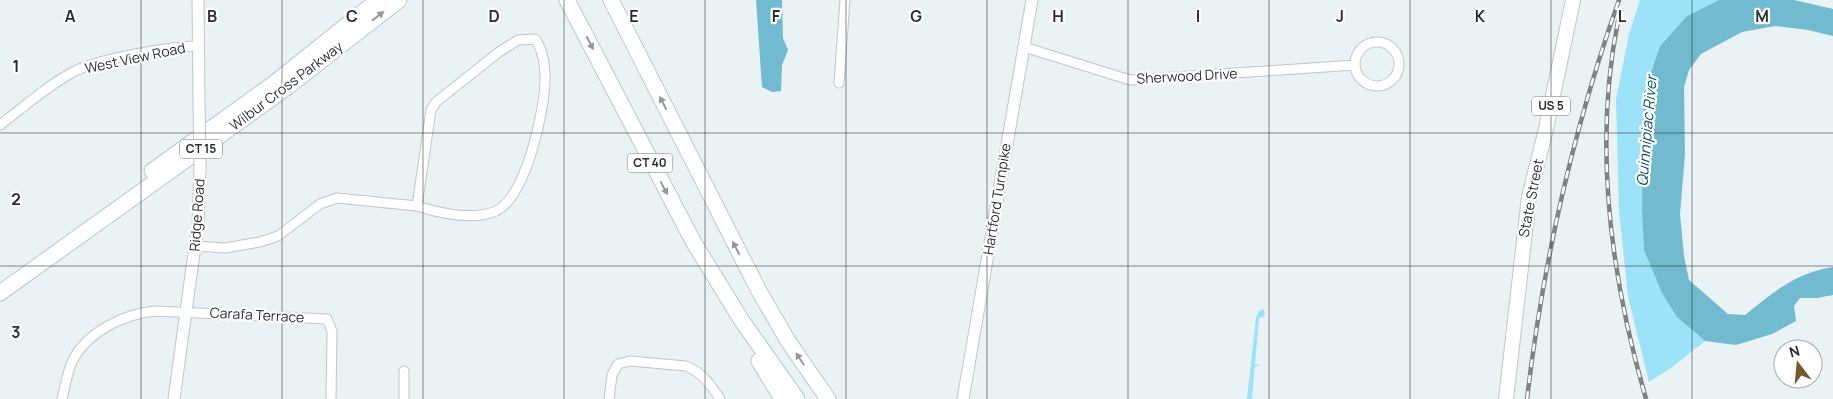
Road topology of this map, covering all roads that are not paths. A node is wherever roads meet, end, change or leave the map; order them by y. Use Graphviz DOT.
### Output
graph roads {
  1 [pos="198,0"];
  2 [pos="378,0"];
  3 [pos="399,0"];
  4 [pos="567,0"];
  5 [pos="610,0"];
  6 [pos="845,0"];
  7 [pos="1032,0"];
  8 [pos="1573,0"];
  9 [pos="199,46"];
  10 [pos="1024,47"];
  11 [pos="1355,66"];
  12 [pos="839,83"];
  13 [pos="0,125"];
  14 [pos="417,206"];
  15 [pos="195,246"];
  16 [pos="0,281"];
  17 [pos="0,293"];
  18 [pos="185,312"];
  19 [pos="742,321"];
  20 [pos="404,371"];
  21 [pos="62,399"];
  22 [pos="174,399"];
  23 [pos="331,399"];
  24 [pos="404,399"];
  25 [pos="609,399"];
  26 [pos="720,399"];
  27 [pos="782,399"];
  28 [pos="797,399"];
  29 [pos="828,399"];
  30 [pos="963,399"];
  31 [pos="1506,399"];
  1 -- 9 [label="main road, Ridge Road"];
  2 -- 16 [label="highway, Wilbur Cross Parkway / CT 15"];
  17 -- 3 [label="highway, Wilbur Cross Parkway / CT 15, one-way"];
  4 -- 19 [label="highway, CT 40, one-way"];
  29 -- 5 [label="highway, CT 40, one-way"];
  6 -- 12 [label="street"];
  7 -- 10 [label="main road, Hartford Turnpike"];
  8 -- 31 [label="main road, State Street / US 5"];
  9 -- 13 [label="street, West View Road"];
  9 -- 15 [label="main road, Ridge Road, bridge"];
  10 -- 11 [label="street, Sherwood Drive"];
  10 -- 30 [label="main road, Hartford Turnpike"];
  11 -- 11 [label="street"];
  14 -- 14 [label="street"];
  14 -- 15 [label="street"];
  15 -- 18 [label="main road, Ridge Road"];
  18 -- 21 [label="street, Carafa Terrace"];
  18 -- 22 [label="main road, Ridge Road"];
  18 -- 23 [label="street, Carafa Terrace"];
  19 -- 27 [label="highway"];
  19 -- 28 [label="highway, CT 40"];
  20 -- 24 [label="street"];
  25 -- 26 [label="street"];
}
